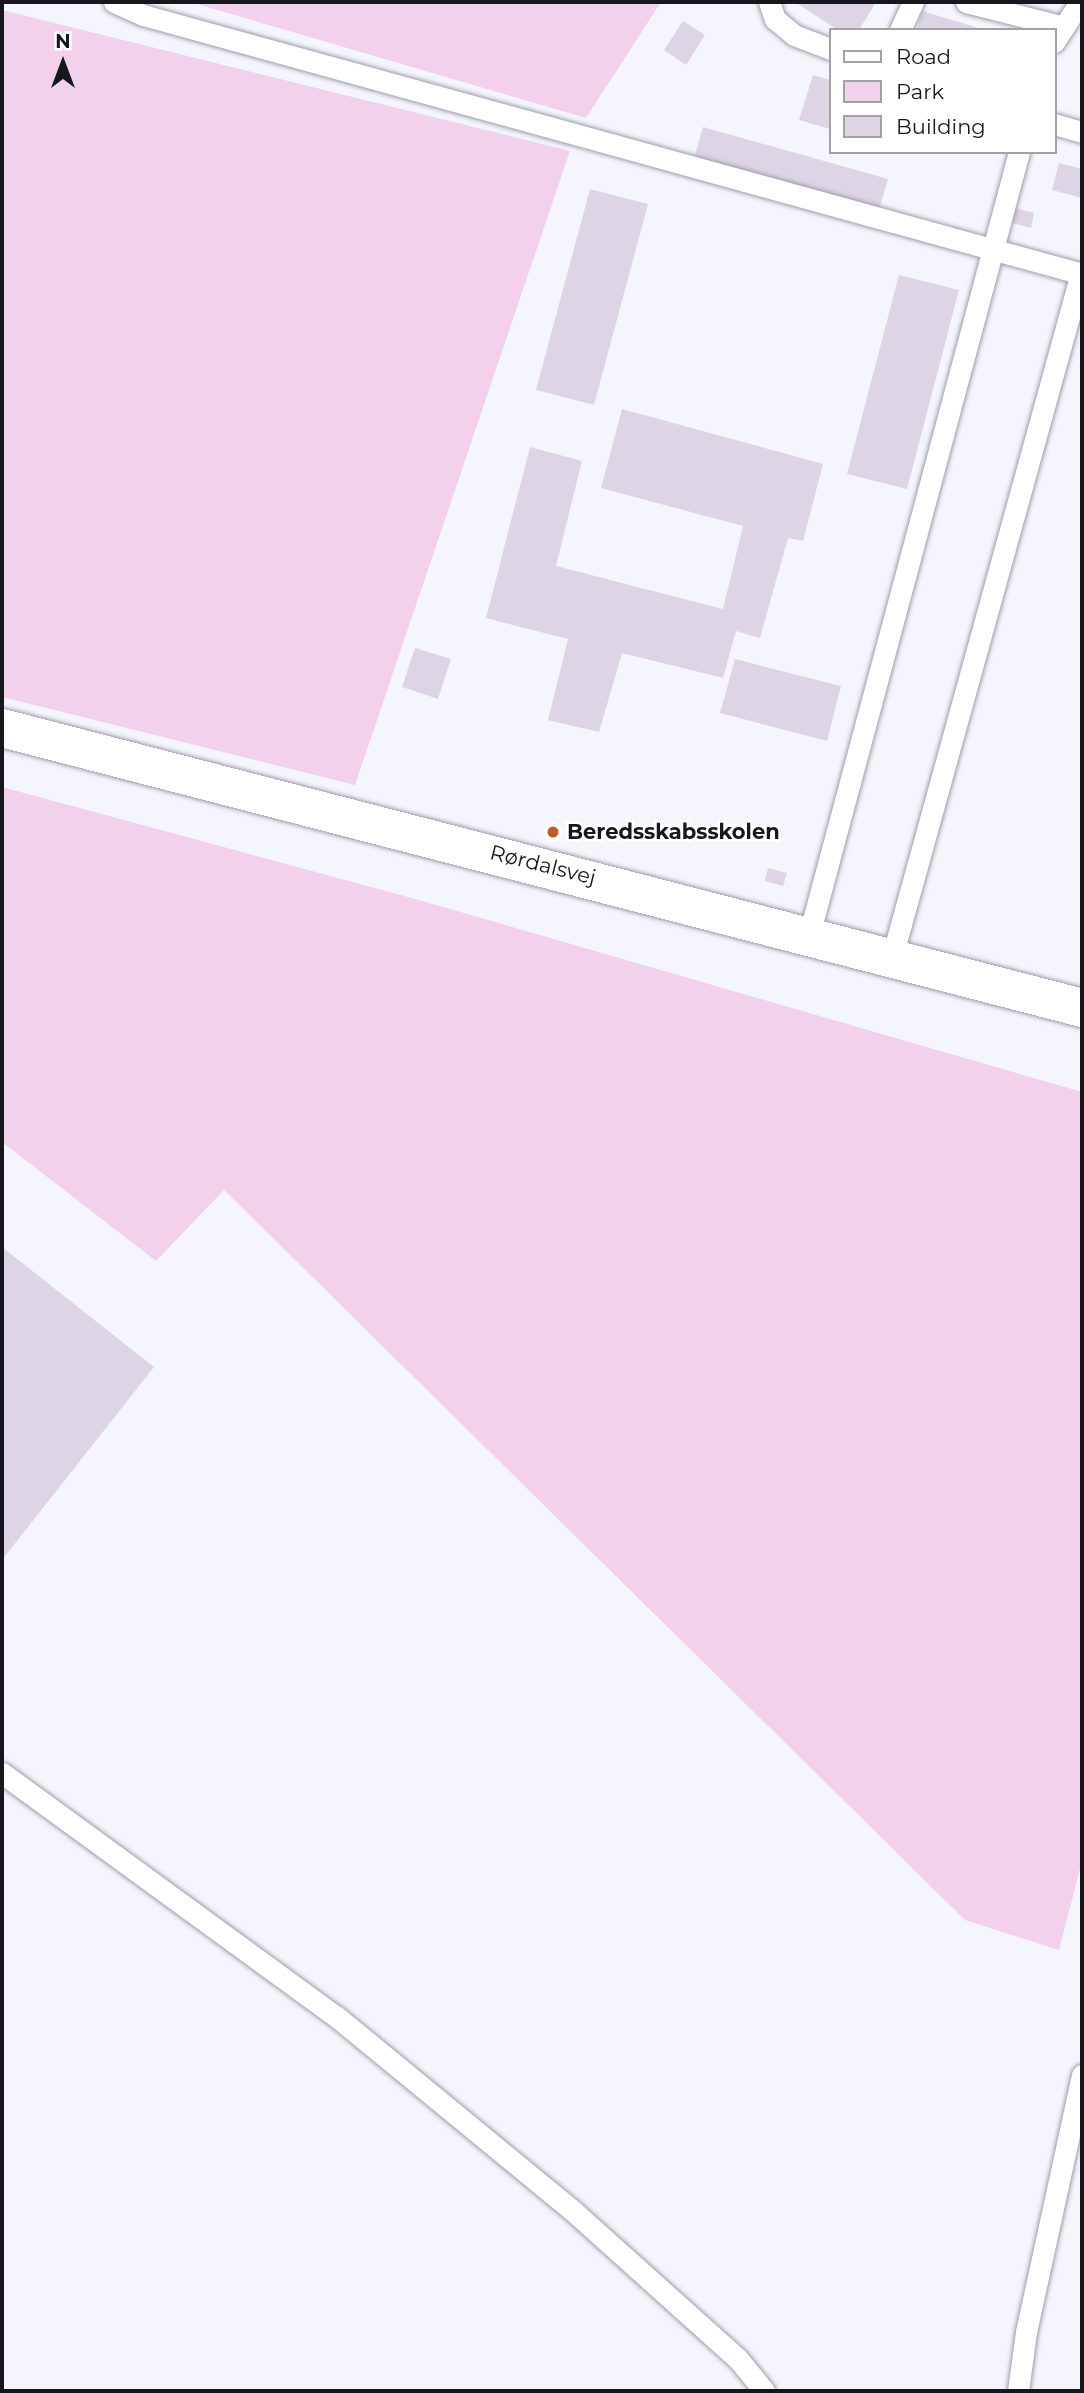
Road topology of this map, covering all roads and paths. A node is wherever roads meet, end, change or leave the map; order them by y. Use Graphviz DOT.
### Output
graph roads {
  1 [pos="114,2"];
  2 [pos="769,2"];
  3 [pos="913,2"];
  4 [pos="966,2"];
  5 [pos="1080,2"];
  6 [pos="901,28"];
  7 [pos="1039,28"];
  8 [pos="1059,35"];
  9 [pos="828,49"];
  10 [pos="1056,125"];
  11 [pos="1082,132"];
  12 [pos="1018,154"];
  13 [pos="991,249"];
  14 [pos="1082,274"];
  15 [pos="2,728"];
  16 [pos="808,935"];
  17 [pos="892,957"];
  18 [pos="1082,1008"];
  19 [pos="2,1773"];
  20 [pos="1082,2075"];
  21 [pos="764,2391"];
  22 [pos="1018,2391"];
  1 -- 13 [label="lane"];
  2 -- 9 [label="lane"];
  3 -- 6 [label="lane"];
  4 -- 7 [label="lane"];
  5 -- 8 [label="lane"];
  10 -- 11 [label="lane"];
  12 -- 13 [label="lane"];
  13 -- 14 [label="lane"];
  13 -- 16 [label="lane"];
  14 -- 17 [label="lane"];
  15 -- 16 [label="street, Rørdalsvej"];
  16 -- 17 [label="street, Rørdalsvej"];
  17 -- 18 [label="street, Rørdalsvej"];
  19 -- 21 [label="lane"];
  20 -- 22 [label="lane"];
}
